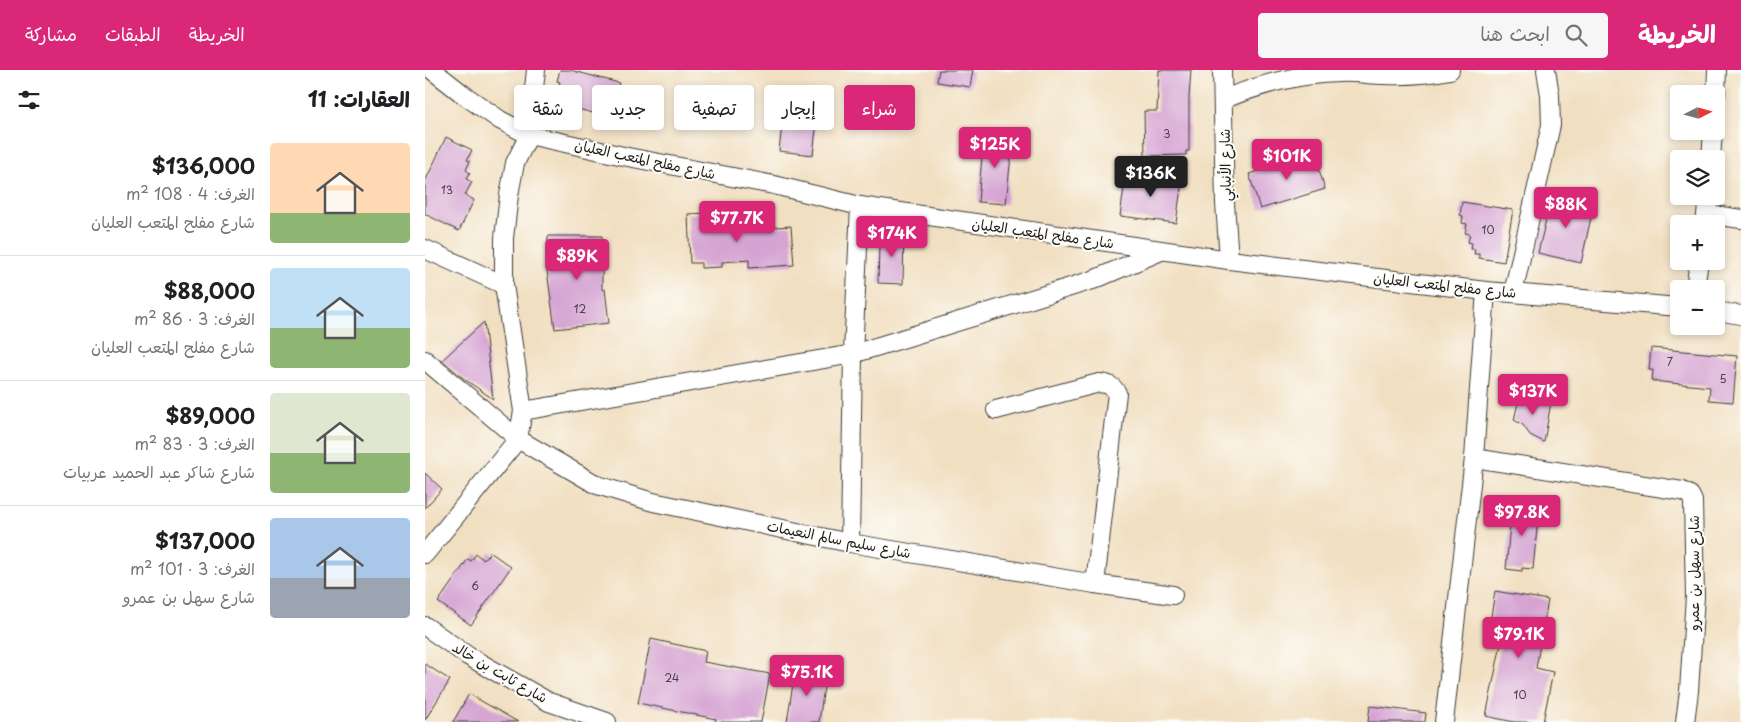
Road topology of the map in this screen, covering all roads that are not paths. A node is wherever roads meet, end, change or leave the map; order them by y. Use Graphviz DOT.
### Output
graph roads {
  1 [pos="432,70"];
  2 [pos="536,70"];
  3 [pos="1222,70"];
  4 [pos="1451,70"];
  5 [pos="1546,70"];
  6 [pos="1717,70"];
  7 [pos="1716,85"];
  8 [pos="1224,99"];
  9 [pos="529,135"];
  10 [pos="860,206"];
  11 [pos="1707,211"];
  12 [pos="1741,220"];
  13 [pos="425,249"];
  14 [pos="1161,251"];
  15 [pos="1229,260"];
  16 [pos="504,285"];
  17 [pos="1486,291"];
  18 [pos="1513,293"];
  19 [pos="1670,306"];
  20 [pos="1725,313"];
  21 [pos="1741,315"];
  22 [pos="853,354"];
  23 [pos="425,360"];
  24 [pos="996,410"];
  25 [pos="523,411"];
  26 [pos="518,440"];
  27 [pos="1474,458"];
  28 [pos="850,543"];
  29 [pos="425,554"];
  30 [pos="1095,584"];
  31 [pos="1173,595"];
  32 [pos="425,626"];
  33 [pos="607,722"];
  34 [pos="1444,722"];
  35 [pos="1685,722"];
  1 -- 9 [label="street, شارع مفلح المتعب العليان"];
  2 -- 9 [label="street"];
  3 -- 8 [label="street, شارع الأنبابي"];
  4 -- 8 [label="street"];
  5 -- 18 [label="street"];
  6 -- 7 [label="street"];
  8 -- 15 [label="street, شارع الأنبابي"];
  9 -- 10 [label="street, شارع مفلح المتعب العليان"];
  9 -- 16 [label="street"];
  10 -- 14 [label="street, شارع مفلح المتعب العليان"];
  10 -- 22 [label="street"];
  11 -- 12 [label="street"];
  13 -- 16 [label="street"];
  14 -- 15 [label="street, شارع مفلح المتعب العليان"];
  14 -- 22 [label="street"];
  15 -- 17 [label="street, شارع مفلح المتعب العليان"];
  16 -- 25 [label="street"];
  17 -- 18 [label="street, شارع مفلح المتعب العليان"];
  17 -- 27 [label="street"];
  18 -- 19 [label="street, شارع مفلح المتعب العليان"];
  20 -- 21 [label="street"];
  22 -- 25 [label="street"];
  22 -- 28 [label="street"];
  23 -- 26 [label="street, شارع سليم سالم النعيمات"];
  24 -- 30 [label="street"];
  25 -- 26 [label="street"];
  26 -- 28 [label="street, شارع سليم سالم النعيمات"];
  26 -- 29 [label="street"];
  27 -- 34 [label="street"];
  27 -- 35 [label="street, شارع سهل بن عمرو"];
  28 -- 30 [label="street, شارع سليم سالم النعيمات"];
  30 -- 31 [label="street, شارع سليم سالم النعيمات"];
  32 -- 33 [label="street, شارع ثابت بن خالد"];
}
